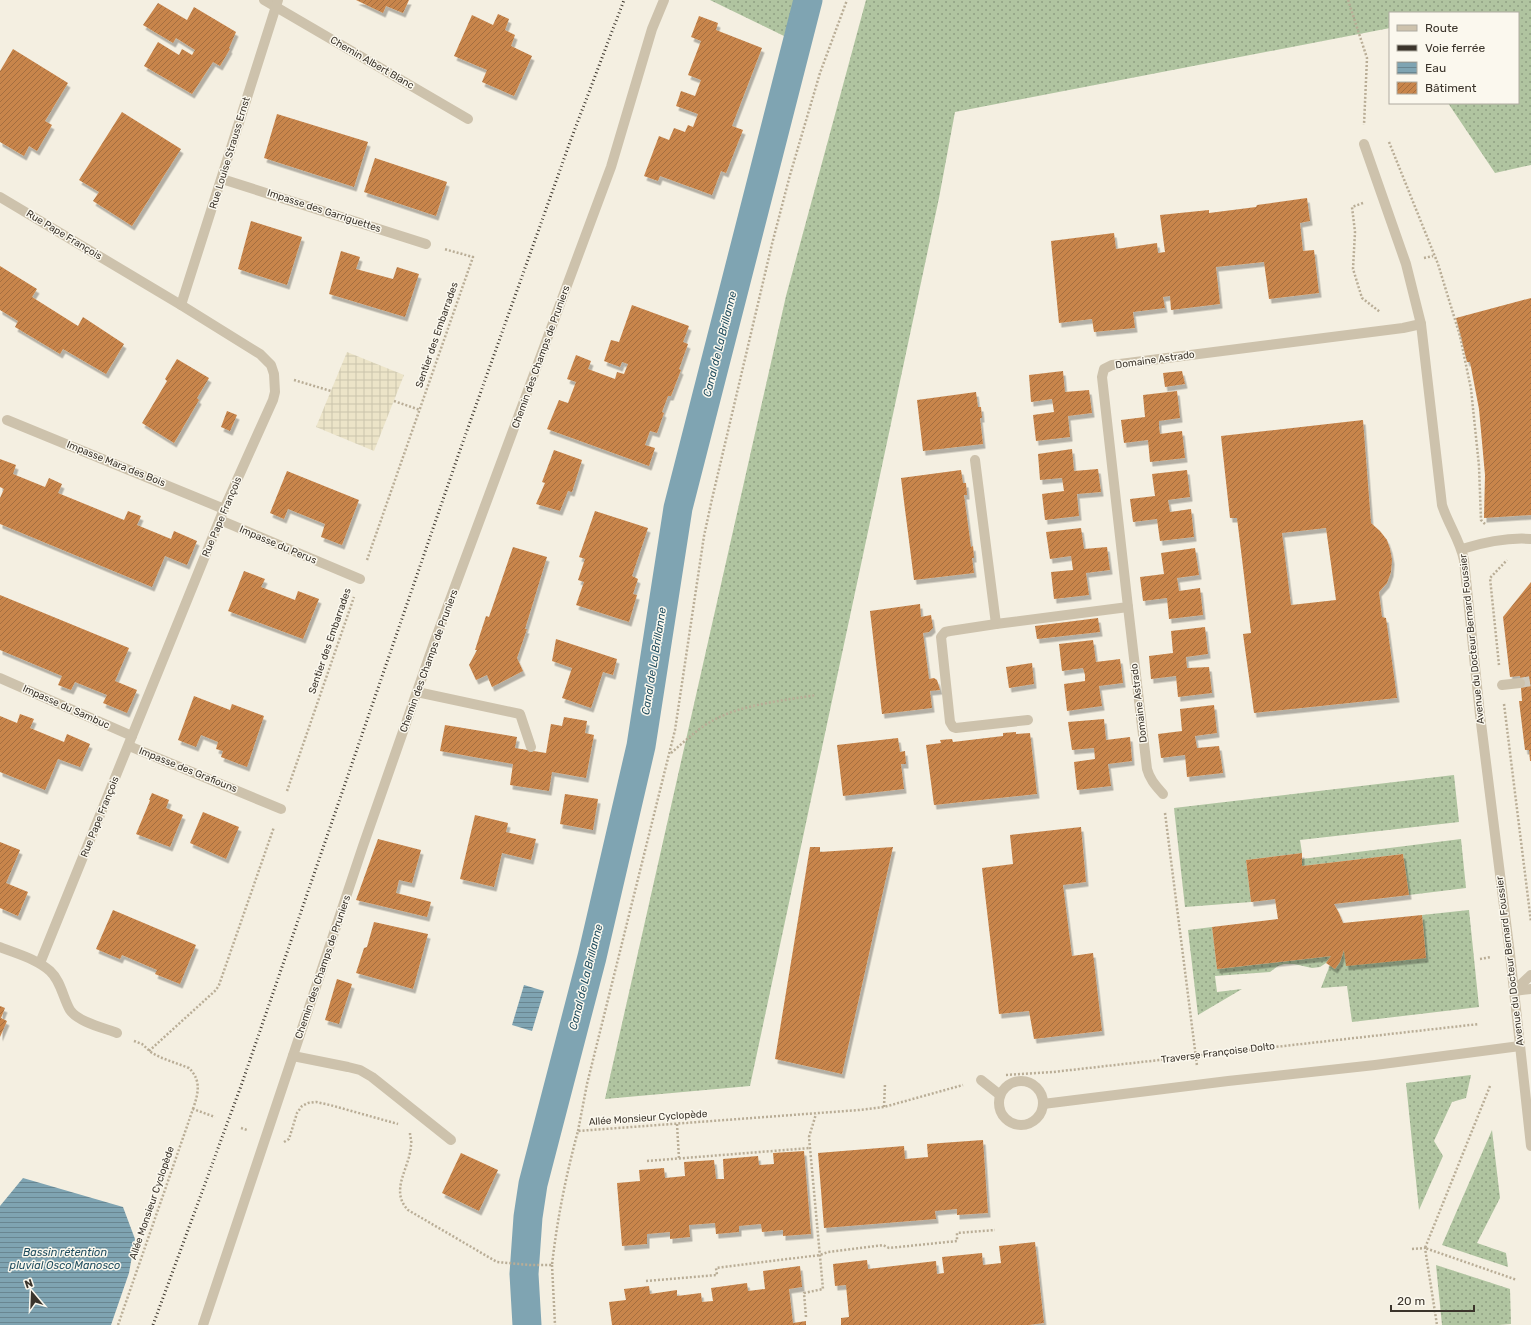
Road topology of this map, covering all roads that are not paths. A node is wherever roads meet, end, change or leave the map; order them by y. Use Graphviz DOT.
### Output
graph roads {
  1 [pos="264,0"];
  2 [pos="664,0"];
  3 [pos="277,3"];
  4 [pos="468,119"];
  5 [pos="1364,144"];
  6 [pos="222,179"];
  7 [pos="0,197"];
  8 [pos="426,244"];
  9 [pos="181,305"];
  10 [pos="1421,324"];
  11 [pos="7,420"];
  12 [pos="975,460"];
  13 [pos="224,509"];
  14 [pos="220,520"];
  15 [pos="1531,539"];
  16 [pos="1462,549"];
  17 [pos="360,579"];
  18 [pos="1128,607"];
  19 [pos="996,624"];
  20 [pos="0,678"];
  21 [pos="1520,682"];
  22 [pos="1502,686"];
  23 [pos="417,692"];
  24 [pos="1028,720"];
  25 [pos="130,741"];
  26 [pos="532,747"];
  27 [pos="1163,794"];
  28 [pos="281,809"];
  29 [pos="0,947"];
  30 [pos="40,963"];
  31 [pos="1531,975"];
  32 [pos="1531,989"];
  33 [pos="1514,992"];
  34 [pos="117,1034"];
  35 [pos="1520,1046"];
  36 [pos="293,1056"];
  37 [pos="981,1080"];
  38 [pos="1000,1095"];
  39 [pos="1043,1104"];
  40 [pos="451,1140"];
  41 [pos="1531,1146"];
  42 [pos="203,1325"];
  1 -- 3 [label="street, Chemin Albert Blanc"];
  2 -- 23 [label="street, Chemin des Champs de Pruniers"];
  3 -- 4 [label="street, Chemin Albert Blanc"];
  3 -- 6 [label="street, Rue Louise Strauss Ernst"];
  5 -- 10 [label="street, Avenue du Docteur Bernard Foussier"];
  6 -- 8 [label="street, Impasse des Garriguettes"];
  6 -- 9 [label="street, Rue Louise Strauss Ernst"];
  7 -- 9 [label="street, Rue Pape François"];
  9 -- 13 [label="street, Rue Pape François"];
  10 -- 16 [label="street, Avenue du Docteur Bernard Foussier"];
  10 -- 18 [label="street, Domaine Astrado"];
  11 -- 13 [label="street, Impasse Mara des Bois"];
  12 -- 19 [label="street"];
  13 -- 14 [label="street, Rue Pape François"];
  14 -- 17 [label="street, Impasse du Perus"];
  14 -- 25 [label="street, Rue Pape François"];
  15 -- 16 [label="street"];
  16 -- 33 [label="street, Avenue du Docteur Bernard Foussier"];
  18 -- 19 [label="street"];
  18 -- 27 [label="street, Domaine Astrado"];
  19 -- 24 [label="street"];
  20 -- 25 [label="street, Impasse du Sambuc"];
  21 -- 22 [label="street"];
  23 -- 26 [label="street"];
  23 -- 36 [label="street, Chemin des Champs de Pruniers"];
  25 -- 28 [label="street, Impasse des Grafiouns"];
  25 -- 30 [label="street, Rue Pape François"];
  29 -- 30 [label="street"];
  30 -- 34 [label="street"];
  31 -- 33 [label="street"];
  32 -- 33 [label="street"];
  33 -- 35 [label="street, Avenue du Docteur Bernard Foussier"];
  35 -- 39 [label="street"];
  35 -- 41 [label="street, Avenue du Docteur Bernard Foussier"];
  36 -- 40 [label="street"];
  36 -- 42 [label="street, Chemin des Champs de Pruniers"];
  37 -- 38 [label="street"];
  38 -- 39 [label="street"];
  38 -- 39 [label="street"];
}
